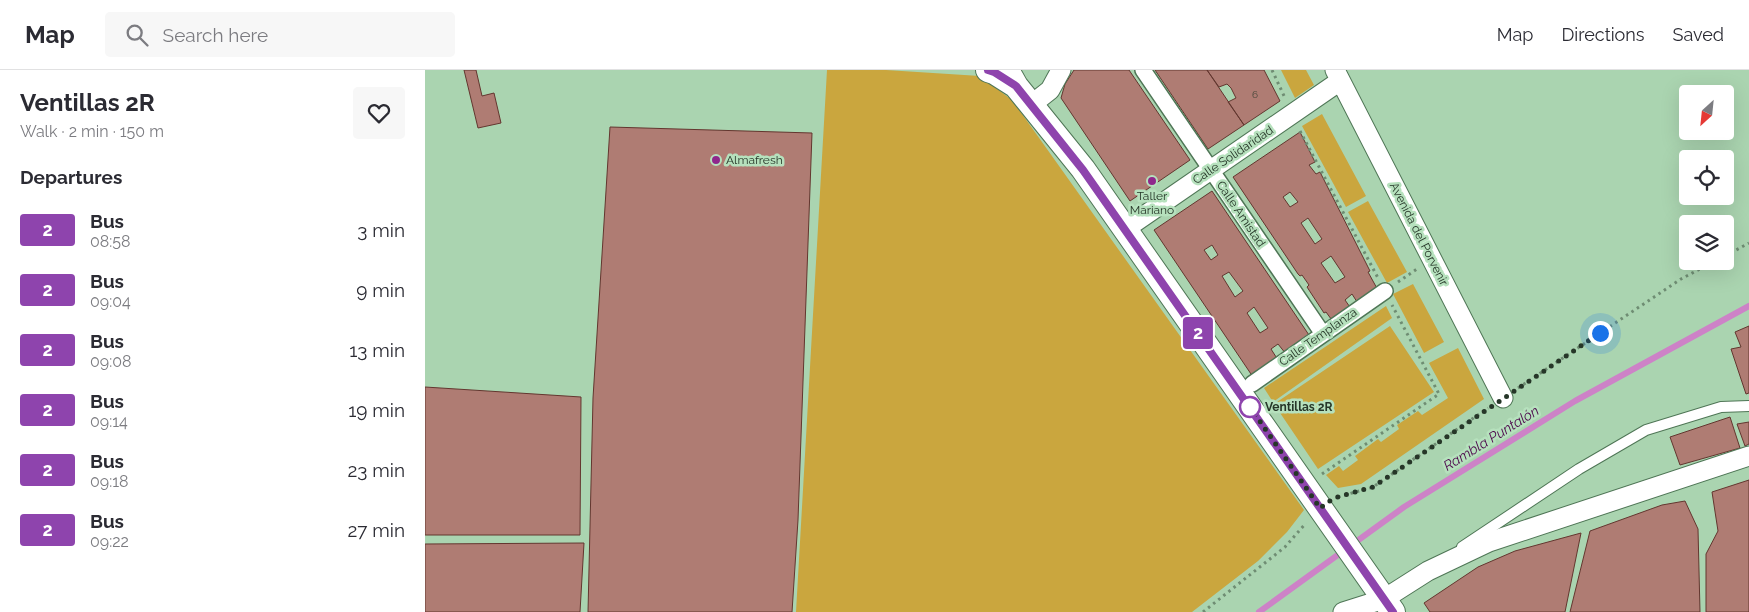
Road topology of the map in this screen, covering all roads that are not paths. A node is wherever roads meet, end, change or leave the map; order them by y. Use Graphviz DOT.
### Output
graph roads {
  1 [pos="988,70"];
  2 [pos="1061,70"];
  3 [pos="1143,70"];
  4 [pos="1337,76"];
  5 [pos="1012,78"];
  6 [pos="1031,105"];
  7 [pos="1211,170"];
  8 [pos="1125,229"];
  9 [pos="1385,291"];
  10 [pos="1323,334"];
  11 [pos="1252,384"];
  12 [pos="1503,398"];
  13 [pos="1749,406"];
  14 [pos="1749,456"];
  15 [pos="1428,571"];
  16 [pos="1384,599"];
  17 [pos="1343,612"];
  1 -- 5 [label="street"];
  2 -- 6 [label="street"];
  3 -- 7 [label="street, Calle Amistad"];
  4 -- 7 [label="street, Calle Solidaridad"];
  4 -- 12 [label="street, Avenida del Porvenir"];
  5 -- 6 [label="street"];
  6 -- 8 [label="street"];
  7 -- 8 [label="street, Calle Solidaridad"];
  7 -- 10 [label="street, Calle Amistad"];
  8 -- 16 [label="street"];
  9 -- 10 [label="street, Calle Templanza"];
  10 -- 11 [label="street, Calle Templanza"];
  13 -- 15 [label="lane"];
  14 -- 15 [label="street"];
  15 -- 16 [label="street"];
  16 -- 17 [label="street"];
}
